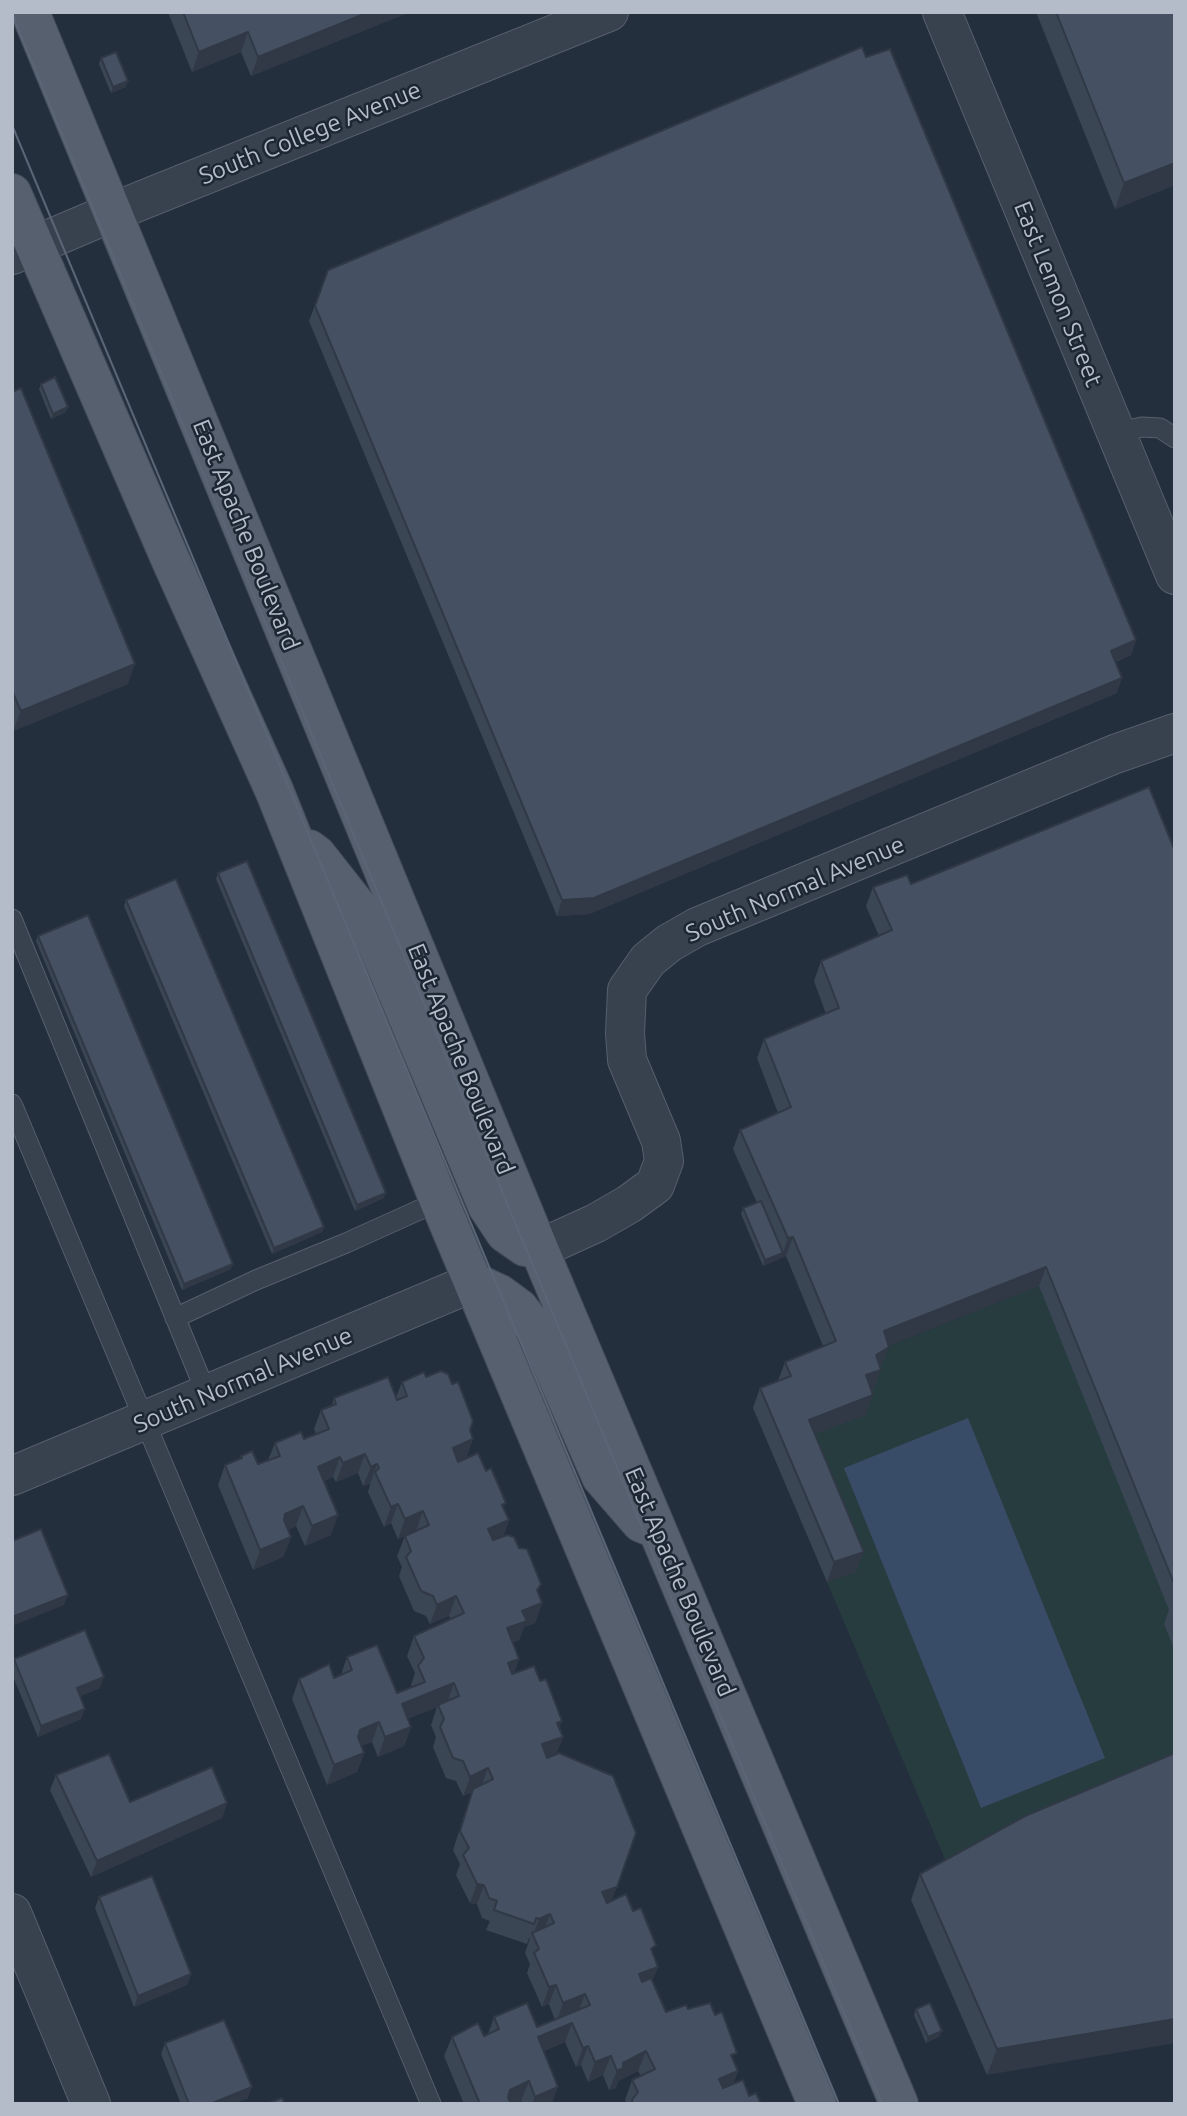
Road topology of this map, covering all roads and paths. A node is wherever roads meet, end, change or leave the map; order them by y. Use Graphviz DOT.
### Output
graph roads {
  1 [pos="30,12"];
  2 [pos="609,12"];
  3 [pos="942,12"];
  4 [pos="12,193"];
  5 [pos="113,212"];
  6 [pos="23,251"];
  7 [pos="1115,433"];
  8 [pos="1175,438"];
  9 [pos="1175,575"];
  10 [pos="1175,733"];
  11 [pos="292,834"];
  12 [pos="12,919"];
  13 [pos="12,1104"];
  14 [pos="439,1201"];
  15 [pos="539,1249"];
  16 [pos="474,1282"];
  17 [pos="175,1318"];
  18 [pos="207,1395"];
  19 [pos="145,1422"];
  20 [pos="12,1476"];
  21 [pos="658,1530"];
  22 [pos="12,1913"];
  23 [pos="91,2104"];
  24 [pos="431,2104"];
  25 [pos="817,2104"];
  26 [pos="899,2104"];
  1 -- 5 [label="main road, East Apache Boulevard"];
  2 -- 5 [label="street, South College Avenue"];
  3 -- 7 [label="street, East Lemon Street"];
  4 -- 6 [label="main road"];
  5 -- 6 [label="street, South College Avenue"];
  5 -- 15 [label="main road, East Apache Boulevard"];
  6 -- 11 [label="main road"];
  7 -- 8 [label="lane"];
  7 -- 9 [label="street, East Lemon Street"];
  10 -- 15 [label="street, South Normal Avenue"];
  11 -- 14 [label="main road"];
  11 -- 15 [label="main road"];
  12 -- 17 [label="lane"];
  13 -- 19 [label="lane"];
  14 -- 16 [label="main road"];
  14 -- 17 [label="lane"];
  15 -- 21 [label="main road, East Apache Boulevard"];
  16 -- 18 [label="street, South Normal Avenue"];
  16 -- 21 [label="main road"];
  16 -- 25 [label="main road"];
  17 -- 18 [label="lane"];
  18 -- 19 [label="street, South Normal Avenue"];
  19 -- 20 [label="street, South Normal Avenue"];
  19 -- 24 [label="lane"];
  21 -- 26 [label="main road, East Apache Boulevard"];
  22 -- 23 [label="street"];
}
